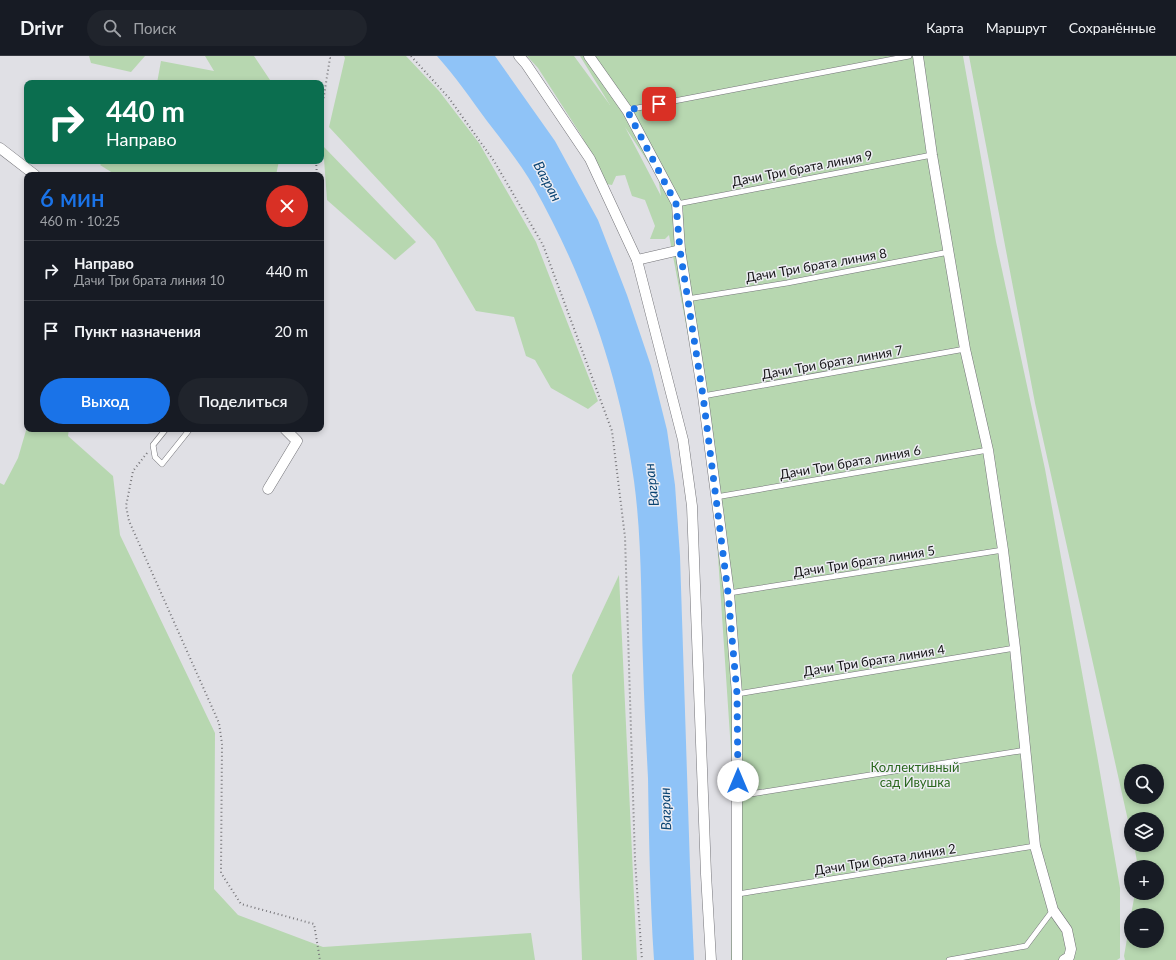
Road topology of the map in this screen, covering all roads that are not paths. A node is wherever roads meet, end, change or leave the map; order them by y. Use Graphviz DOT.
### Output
graph roads {
  1 [pos="519,56"];
  2 [pos="589,56"];
  3 [pos="909,56"];
  4 [pos="918,56"];
  5 [pos="627,110"];
  6 [pos="0,148"];
  7 [pos="932,154"];
  8 [pos="31,172"];
  9 [pos="676,204"];
  10 [pos="680,250"];
  11 [pos="949,252"];
  12 [pos="637,260"];
  13 [pos="688,299"];
  14 [pos="964,349"];
  15 [pos="703,396"];
  16 [pos="164,432"];
  17 [pos="188,432"];
  18 [pos="288,432"];
  19 [pos="988,450"];
  20 [pos="268,489"];
  21 [pos="716,497"];
  22 [pos="1003,550"];
  23 [pos="728,593"];
  24 [pos="1015,648"];
  25 [pos="737,694"];
  26 [pos="1026,750"];
  27 [pos="738,796"];
  28 [pos="1035,846"];
  29 [pos="738,894"];
  30 [pos="1053,910"];
  31 [pos="711,960"];
  32 [pos="737,960"];
  33 [pos="948,960"];
  34 [pos="1064,960"];
  1 -- 12 [label="street"];
  2 -- 5 [label="street"];
  3 -- 5 [label="lane"];
  4 -- 7 [label="street"];
  5 -- 9 [label="street"];
  6 -- 8 [label="street"];
  7 -- 9 [label="lane, Дачи Три брата линия 9"];
  7 -- 11 [label="street"];
  9 -- 10 [label="street"];
  10 -- 12 [label="street"];
  10 -- 13 [label="street"];
  11 -- 13 [label="lane, Дачи Три брата линия 8"];
  11 -- 14 [label="street"];
  12 -- 31 [label="street"];
  13 -- 15 [label="street"];
  14 -- 15 [label="lane, Дачи Три брата линия 7"];
  14 -- 19 [label="street"];
  15 -- 21 [label="street"];
  16 -- 17 [label="lane"];
  18 -- 20 [label="street"];
  19 -- 21 [label="lane, Дачи Три брата линия 6"];
  19 -- 22 [label="street"];
  21 -- 23 [label="street"];
  22 -- 23 [label="lane, Дачи Три брата линия 5"];
  22 -- 24 [label="street"];
  23 -- 25 [label="street"];
  24 -- 25 [label="lane, Дачи Три брата линия 4"];
  24 -- 26 [label="street"];
  25 -- 27 [label="street"];
  26 -- 27 [label="lane"];
  26 -- 28 [label="street"];
  27 -- 29 [label="street"];
  28 -- 29 [label="lane, Дачи Три брата линия 2"];
  28 -- 30 [label="street"];
  29 -- 32 [label="street"];
  30 -- 33 [label="lane"];
  30 -- 34 [label="street"];
}
